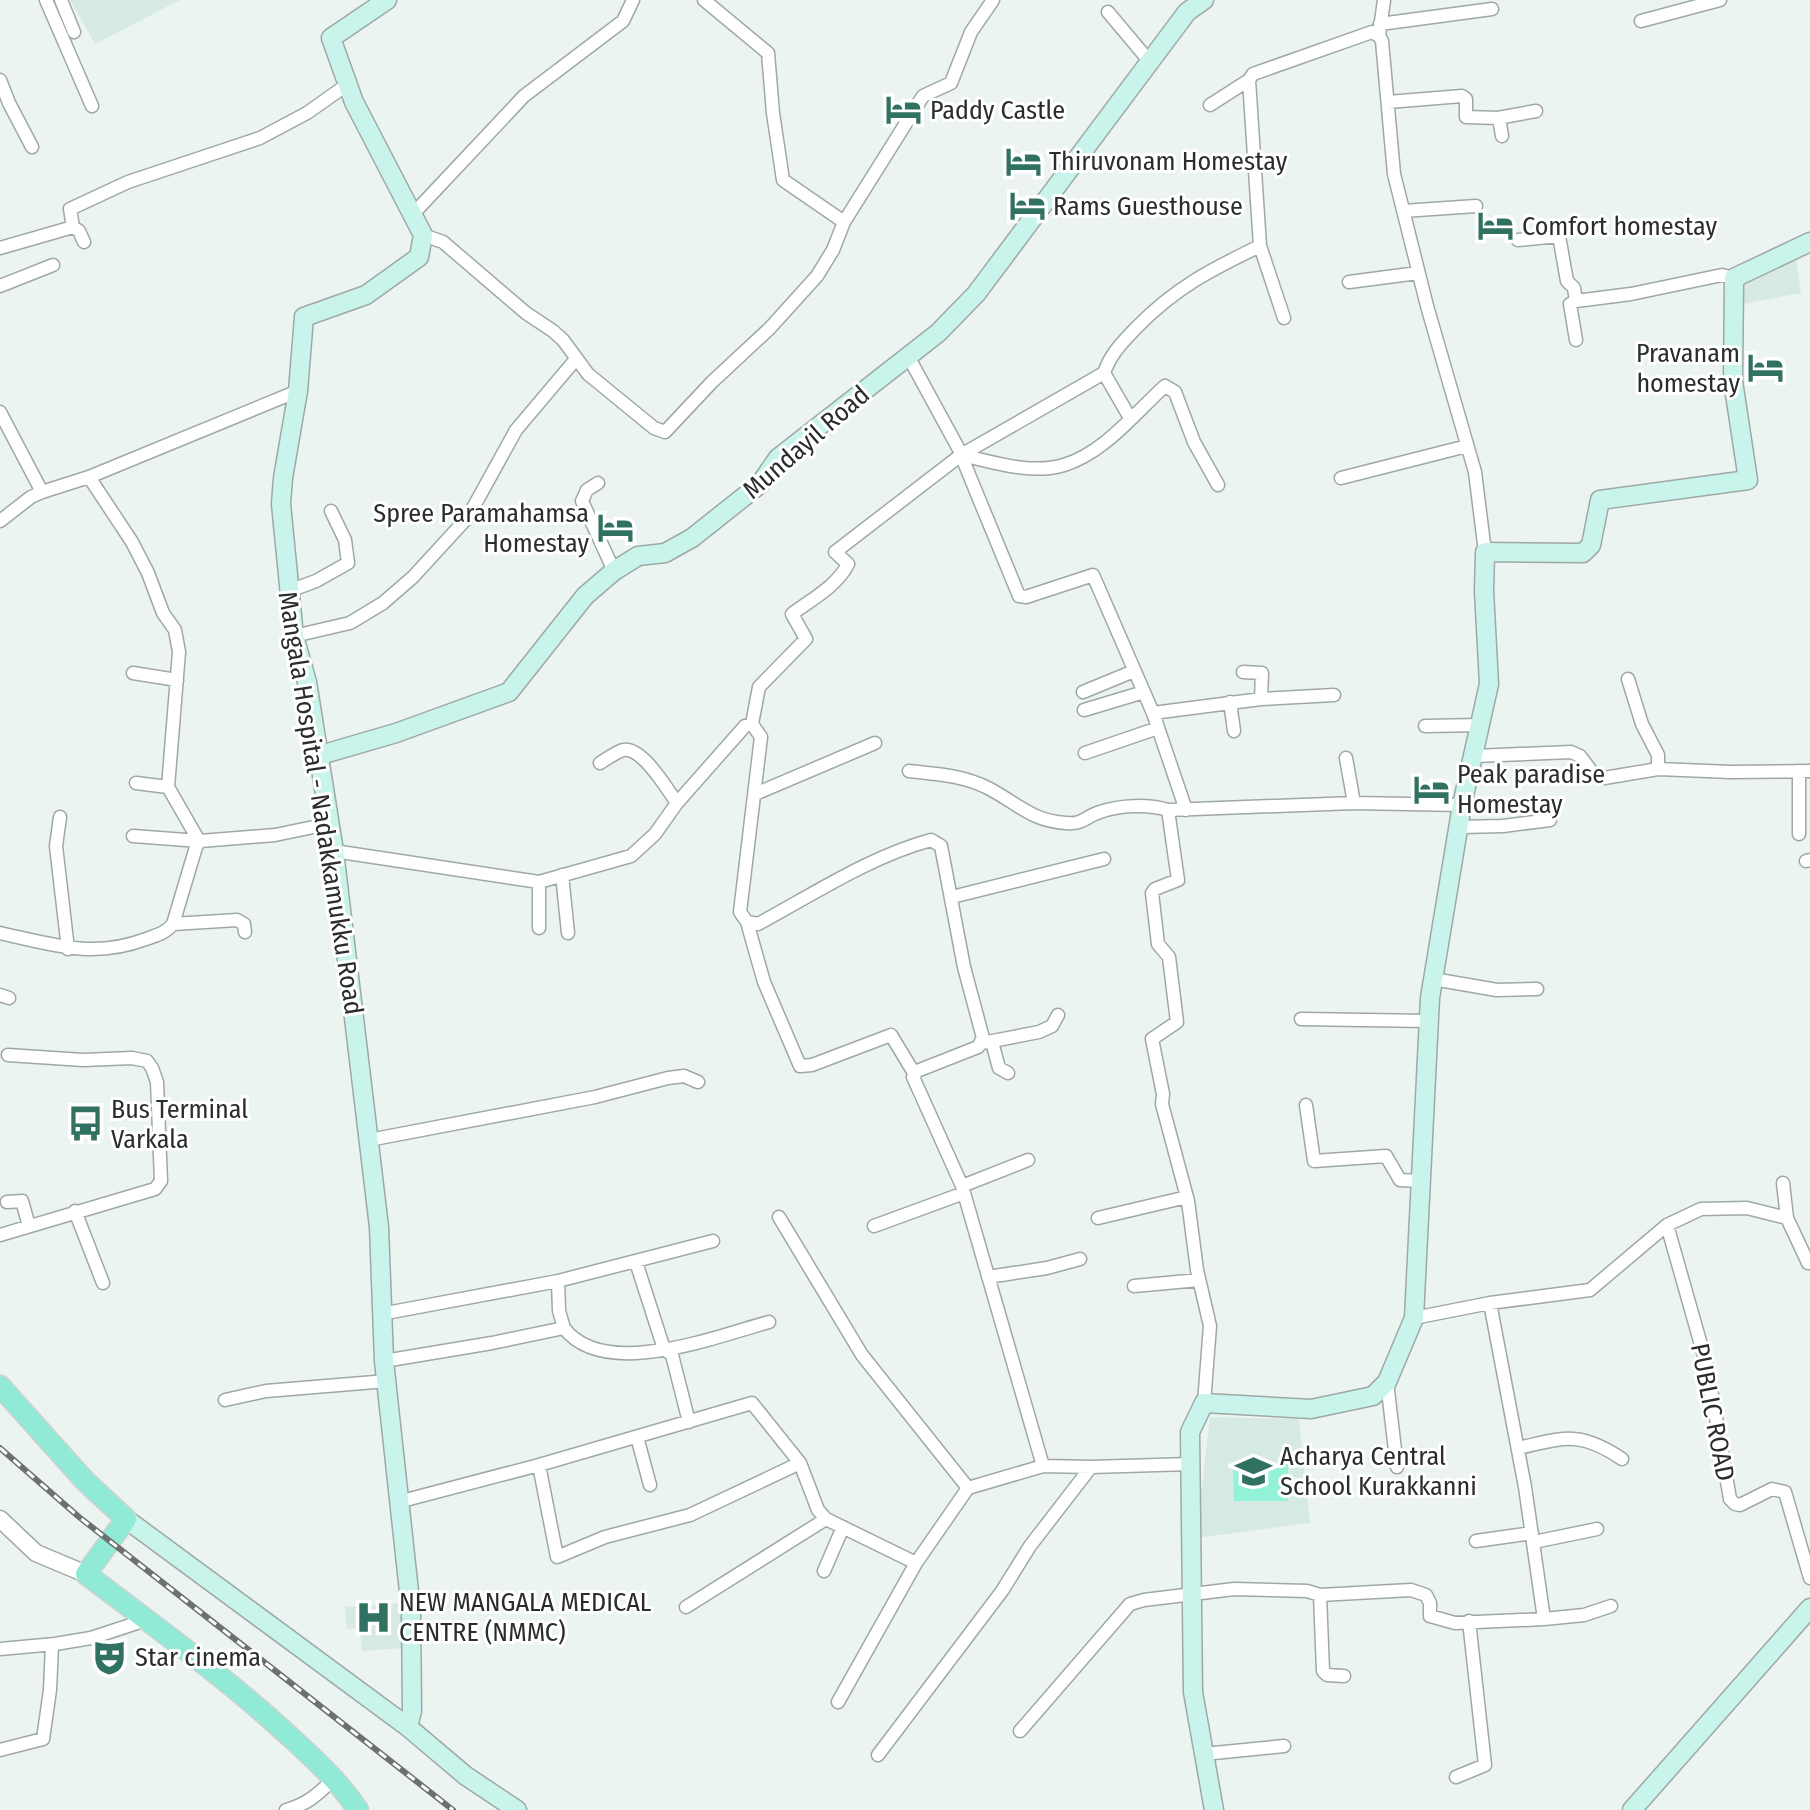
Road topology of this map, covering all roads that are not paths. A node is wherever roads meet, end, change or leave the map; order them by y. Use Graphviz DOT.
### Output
graph roads {
  1 [pos="46,0"];
  2 [pos="61,0"];
  3 [pos="387,0"];
  4 [pos="633,0"];
  5 [pos="704,0"];
  6 [pos="993,0"];
  7 [pos="1204,0"];
  8 [pos="1384,0"];
  9 [pos="1720,0"];
  10 [pos="1492,9"];
  11 [pos="1108,12"];
  12 [pos="1641,21"];
  13 [pos="1380,30"];
  14 [pos="74,32"];
  15 [pos="1150,62"];
  16 [pos="0,80"];
  17 [pos="1249,80"];
  18 [pos="348,84"];
  19 [pos="1388,102"];
  20 [pos="1210,105"];
  21 [pos="92,106"];
  22 [pos="1536,111"];
  23 [pos="1498,118"];
  24 [pos="1502,136"];
  25 [pos="32,147"];
  26 [pos="1476,206"];
  27 [pos="1403,211"];
  28 [pos="413,214"];
  29 [pos="844,222"];
  30 [pos="73,227"];
  31 [pos="423,235"];
  32 [pos="1518,240"];
  33 [pos="84,242"];
  34 [pos="1810,242"];
  35 [pos="1260,246"];
  36 [pos="0,248"];
  37 [pos="53,265"];
  38 [pos="1418,273"];
  39 [pos="1734,278"];
  40 [pos="1349,282"];
  41 [pos="0,286"];
  42 [pos="1576,301"];
  43 [pos="1284,318"];
  44 [pos="1576,340"];
  45 [pos="908,356"];
  46 [pos="576,359"];
  47 [pos="1104,373"];
  48 [pos="298,391"];
  49 [pos="0,412"];
  50 [pos="1130,418"];
  51 [pos="1467,446"];
  52 [pos="961,455"];
  53 [pos="89,477"];
  54 [pos="1341,478"];
  55 [pos="598,483"];
  56 [pos="1218,485"];
  57 [pos="42,492"];
  58 [pos="331,511"];
  59 [pos="0,521"];
  60 [pos="1485,552"];
  61 [pos="614,571"];
  62 [pos="289,591"];
  63 [pos="294,636"];
  64 [pos="1134,671"];
  65 [pos="1243,672"];
  66 [pos="133,673"];
  67 [pos="1628,679"];
  68 [pos="177,680"];
  69 [pos="1083,692"];
  70 [pos="1144,692"];
  71 [pos="1334,695"];
  72 [pos="1261,699"];
  73 [pos="1230,702"];
  74 [pos="1084,710"];
  75 [pos="1153,713"];
  76 [pos="752,724"];
  77 [pos="1481,725"];
  78 [pos="1425,726"];
  79 [pos="1158,728"];
  80 [pos="1234,731"];
  81 [pos="875,743"];
  82 [pos="1085,753"];
  83 [pos="317,756"];
  84 [pos="1475,756"];
  85 [pos="1346,758"];
  86 [pos="600,763"];
  87 [pos="1658,769"];
  88 [pos="909,771"];
  89 [pos="1804,771"];
  90 [pos="136,783"];
  91 [pos="168,787"];
  92 [pos="755,794"];
  93 [pos="677,803"];
  94 [pos="1354,803"];
  95 [pos="1462,805"];
  96 [pos="1168,810"];
  97 [pos="1186,810"];
  98 [pos="60,817"];
  99 [pos="1550,820"];
  100 [pos="328,824"];
  101 [pos="1460,827"];
  102 [pos="1799,834"];
  103 [pos="133,836"];
  104 [pos="199,841"];
  105 [pos="334,851"];
  106 [pos="1104,859"];
  107 [pos="562,875"];
  108 [pos="539,882"];
  109 [pos="952,897"];
  110 [pos="747,922"];
  111 [pos="173,924"];
  112 [pos="539,928"];
  113 [pos="245,932"];
  114 [pos="0,933"];
  115 [pos="568,933"];
  116 [pos="68,949"];
  117 [pos="1433,979"];
  118 [pos="1537,989"];
  119 [pos="1058,1015"];
  120 [pos="1301,1019"];
  121 [pos="1428,1021"];
  122 [pos="987,1042"];
  123 [pos="8,1055"];
  124 [pos="914,1073"];
  125 [pos="1008,1073"];
  126 [pos="698,1082"];
  127 [pos="1306,1105"];
  128 [pos="369,1140"];
  129 [pos="1028,1160"];
  130 [pos="1421,1181"];
  131 [pos="1783,1183"];
  132 [pos="963,1190"];
  133 [pos="1187,1197"];
  134 [pos="7,1202"];
  135 [pos="75,1211"];
  136 [pos="779,1217"];
  137 [pos="1098,1218"];
  138 [pos="1787,1218"];
  139 [pos="1667,1225"];
  140 [pos="29,1226"];
  141 [pos="874,1226"];
  142 [pos="0,1235"];
  143 [pos="713,1241"];
  144 [pos="1080,1259"];
  145 [pos="636,1262"];
  146 [pos="1810,1262"];
  147 [pos="988,1277"];
  148 [pos="1199,1280"];
  149 [pos="558,1281"];
  150 [pos="103,1283"];
  151 [pos="1134,1286"];
  152 [pos="1490,1303"];
  153 [pos="381,1314"];
  154 [pos="1414,1318"];
  155 [pos="769,1322"];
  156 [pos="564,1328"];
  157 [pos="664,1349"];
  158 [pos="384,1361"];
  159 [pos="387,1381"];
  160 [pos="1387,1382"];
  161 [pos="4,1397"];
  162 [pos="225,1400"];
  163 [pos="1204,1403"];
  164 [pos="689,1422"];
  165 [pos="637,1437"];
  166 [pos="1518,1448"];
  167 [pos="1622,1459"];
  168 [pos="800,1463"];
  169 [pos="1190,1464"];
  170 [pos="539,1465"];
  171 [pos="1043,1466"];
  172 [pos="1091,1467"];
  173 [pos="1397,1467"];
  174 [pos="650,1485"];
  175 [pos="968,1488"];
  176 [pos="398,1502"];
  177 [pos="0,1519"];
  178 [pos="126,1519"];
  179 [pos="826,1519"];
  180 [pos="843,1527"];
  181 [pos="1597,1529"];
  182 [pos="1533,1537"];
  183 [pos="1476,1541"];
  184 [pos="916,1563"];
  185 [pos="824,1571"];
  186 [pos="86,1574"];
  187 [pos="1810,1578"];
  188 [pos="1191,1592"];
  189 [pos="1320,1595"];
  190 [pos="1611,1606"];
  191 [pos="686,1607"];
  192 [pos="1810,1608"];
  193 [pos="1544,1619"];
  194 [pos="146,1620"];
  195 [pos="1469,1621"];
  196 [pos="52,1645"];
  197 [pos="0,1649"];
  198 [pos="1344,1676"];
  199 [pos="838,1702"];
  200 [pos="408,1727"];
  201 [pos="1020,1731"];
  202 [pos="1284,1746"];
  203 [pos="0,1750"];
  204 [pos="1204,1754"];
  205 [pos="878,1755"];
  206 [pos="1456,1777"];
  207 [pos="333,1779"];
  208 [pos="286,1810"];
  209 [pos="358,1810"];
  210 [pos="517,1810"];
  211 [pos="1214,1810"];
  212 [pos="1632,1810"];
  1 -- 21 [label="street"];
  2 -- 14 [label="street"];
  3 -- 18 [label="main road"];
  4 -- 28 [label="street"];
  5 -- 29 [label="street"];
  6 -- 29 [label="street"];
  7 -- 15 [label="main road, Mundayil Road"];
  8 -- 13 [label="street"];
  9 -- 12 [label="street"];
  10 -- 13 [label="street"];
  11 -- 15 [label="street"];
  13 -- 17 [label="street"];
  13 -- 19 [label="street"];
  15 -- 45 [label="main road, Mundayil Road"];
  16 -- 25 [label="street"];
  17 -- 20 [label="street"];
  17 -- 35 [label="street"];
  18 -- 28 [label="main road"];
  18 -- 30 [label="street"];
  19 -- 23 [label="street"];
  19 -- 27 [label="street"];
  22 -- 23 [label="street"];
  23 -- 24 [label="street"];
  26 -- 27 [label="street"];
  27 -- 38 [label="street"];
  28 -- 31 [label="main road"];
  29 -- 46 [label="street"];
  30 -- 33 [label="street"];
  30 -- 36 [label="street"];
  31 -- 46 [label="street"];
  31 -- 48 [label="main road, Mangala Hospital - Nadakkamukku Road"];
  32 -- 42 [label="street"];
  34 -- 39 [label="main road"];
  35 -- 43 [label="street"];
  35 -- 47 [label="street"];
  37 -- 41 [label="street"];
  38 -- 40 [label="street"];
  38 -- 51 [label="street"];
  39 -- 42 [label="street"];
  39 -- 60 [label="main road"];
  42 -- 44 [label="street"];
  45 -- 52 [label="street"];
  45 -- 61 [label="main road, Mundayil Road"];
  46 -- 63 [label="street"];
  47 -- 50 [label="street"];
  47 -- 52 [label="street"];
  48 -- 53 [label="street"];
  48 -- 62 [label="main road, Mangala Hospital - Nadakkamukku Road"];
  49 -- 57 [label="street"];
  50 -- 52 [label="street"];
  50 -- 56 [label="street"];
  51 -- 54 [label="street"];
  51 -- 60 [label="street"];
  52 -- 64 [label="street"];
  52 -- 76 [label="street"];
  53 -- 57 [label="street"];
  53 -- 68 [label="street"];
  55 -- 61 [label="street"];
  57 -- 59 [label="street"];
  58 -- 62 [label="street"];
  60 -- 77 [label="main road"];
  61 -- 83 [label="main road, Mundayil Road"];
  62 -- 63 [label="main road, Mangala Hospital - Nadakkamukku Road"];
  63 -- 83 [label="main road, Mangala Hospital - Nadakkamukku Road"];
  64 -- 69 [label="street"];
  64 -- 70 [label="street"];
  65 -- 72 [label="street"];
  66 -- 68 [label="street"];
  67 -- 87 [label="street"];
  68 -- 91 [label="street"];
  70 -- 74 [label="street"];
  70 -- 75 [label="street"];
  71 -- 72 [label="street"];
  72 -- 73 [label="street"];
  73 -- 75 [label="street"];
  73 -- 80 [label="street"];
  75 -- 79 [label="street"];
  76 -- 92 [label="street"];
  76 -- 93 [label="street"];
  77 -- 78 [label="street"];
  77 -- 84 [label="main road"];
  79 -- 82 [label="street"];
  79 -- 97 [label="street"];
  81 -- 92 [label="street"];
  83 -- 100 [label="main road, Mangala Hospital - Nadakkamukku Road"];
  84 -- 87 [label="street"];
  84 -- 95 [label="main road"];
  85 -- 94 [label="street"];
  86 -- 93 [label="street"];
  87 -- 89 [label="street"];
  88 -- 96 [label="street"];
  89 -- 102 [label="street"];
  90 -- 91 [label="street"];
  91 -- 104 [label="street"];
  92 -- 110 [label="street"];
  93 -- 107 [label="street"];
  94 -- 95 [label="street"];
  94 -- 97 [label="street"];
  95 -- 101 [label="main road"];
  96 -- 97 [label="street"];
  96 -- 133 [label="street"];
  98 -- 116 [label="street"];
  99 -- 101 [label="street"];
  100 -- 104 [label="street"];
  100 -- 105 [label="main road, Mangala Hospital - Nadakkamukku Road"];
  101 -- 117 [label="main road"];
  103 -- 104 [label="street"];
  104 -- 111 [label="street"];
  105 -- 108 [label="street"];
  105 -- 128 [label="main road, Mangala Hospital - Nadakkamukku Road"];
  106 -- 109 [label="street"];
  107 -- 108 [label="street"];
  107 -- 115 [label="street"];
  108 -- 112 [label="street"];
  109 -- 110 [label="street"];
  109 -- 122 [label="street"];
  110 -- 124 [label="street"];
  111 -- 113 [label="street"];
  111 -- 116 [label="street"];
  114 -- 116 [label="street"];
  117 -- 118 [label="street"];
  117 -- 121 [label="main road"];
  119 -- 122 [label="street"];
  120 -- 121 [label="street"];
  121 -- 130 [label="main road"];
  122 -- 124 [label="street"];
  122 -- 125 [label="street"];
  123 -- 135 [label="street"];
  124 -- 132 [label="street"];
  126 -- 128 [label="street"];
  127 -- 130 [label="street"];
  128 -- 153 [label="main road, Mangala Hospital - Nadakkamukku Road"];
  129 -- 132 [label="street"];
  130 -- 154 [label="main road"];
  131 -- 138 [label="street"];
  132 -- 141 [label="street"];
  132 -- 147 [label="street"];
  133 -- 137 [label="street"];
  133 -- 148 [label="street"];
  134 -- 140 [label="street"];
  135 -- 140 [label="street"];
  135 -- 150 [label="street"];
  136 -- 175 [label="street"];
  138 -- 139 [label="street"];
  138 -- 146 [label="street"];
  139 -- 152 [label="street"];
  139 -- 187 [label="street, PUBLIC ROAD"];
  140 -- 142 [label="street"];
  143 -- 145 [label="street"];
  144 -- 147 [label="street"];
  145 -- 149 [label="street"];
  145 -- 157 [label="street"];
  147 -- 171 [label="street"];
  148 -- 151 [label="street"];
  148 -- 163 [label="street"];
  149 -- 153 [label="street"];
  149 -- 156 [label="street"];
  152 -- 154 [label="street"];
  152 -- 166 [label="street"];
  153 -- 158 [label="main road, Mangala Hospital - Nadakkamukku Road"];
  154 -- 160 [label="main road"];
  155 -- 157 [label="street"];
  156 -- 157 [label="street"];
  156 -- 158 [label="street"];
  157 -- 164 [label="street"];
  158 -- 159 [label="main road, Mangala Hospital - Nadakkamukku Road"];
  159 -- 162 [label="street"];
  159 -- 176 [label="main road, Mangala Hospital - Nadakkamukku Road"];
  160 -- 163 [label="main road"];
  160 -- 173 [label="street"];
  161 -- 178 [label="main road"];
  163 -- 169 [label="main road"];
  164 -- 165 [label="street"];
  164 -- 168 [label="street"];
  165 -- 170 [label="street"];
  165 -- 174 [label="street"];
  166 -- 167 [label="street"];
  166 -- 182 [label="street"];
  168 -- 170 [label="street"];
  168 -- 179 [label="street"];
  169 -- 172 [label="street"];
  169 -- 188 [label="main road"];
  170 -- 176 [label="street"];
  171 -- 172 [label="street"];
  171 -- 175 [label="street"];
  172 -- 205 [label="street"];
  175 -- 184 [label="street"];
  176 -- 200 [label="main road, Mangala Hospital - Nadakkamukku Road"];
  177 -- 186 [label="street"];
  178 -- 186 [label="main road"];
  178 -- 200 [label="main road"];
  179 -- 180 [label="street"];
  179 -- 191 [label="street"];
  180 -- 184 [label="street"];
  180 -- 185 [label="street"];
  181 -- 182 [label="street"];
  182 -- 183 [label="street"];
  182 -- 193 [label="street"];
  184 -- 199 [label="street"];
  186 -- 194 [label="main road"];
  188 -- 189 [label="street"];
  188 -- 201 [label="street"];
  188 -- 204 [label="main road"];
  189 -- 195 [label="street"];
  189 -- 198 [label="street"];
  190 -- 193 [label="street"];
  192 -- 212 [label="main road"];
  193 -- 195 [label="street"];
  194 -- 196 [label="street"];
  194 -- 207 [label="main road"];
  195 -- 206 [label="street"];
  196 -- 197 [label="street"];
  196 -- 203 [label="street"];
  200 -- 210 [label="main road"];
  202 -- 204 [label="street"];
  204 -- 211 [label="main road"];
  207 -- 208 [label="street"];
  207 -- 209 [label="main road"];
}
